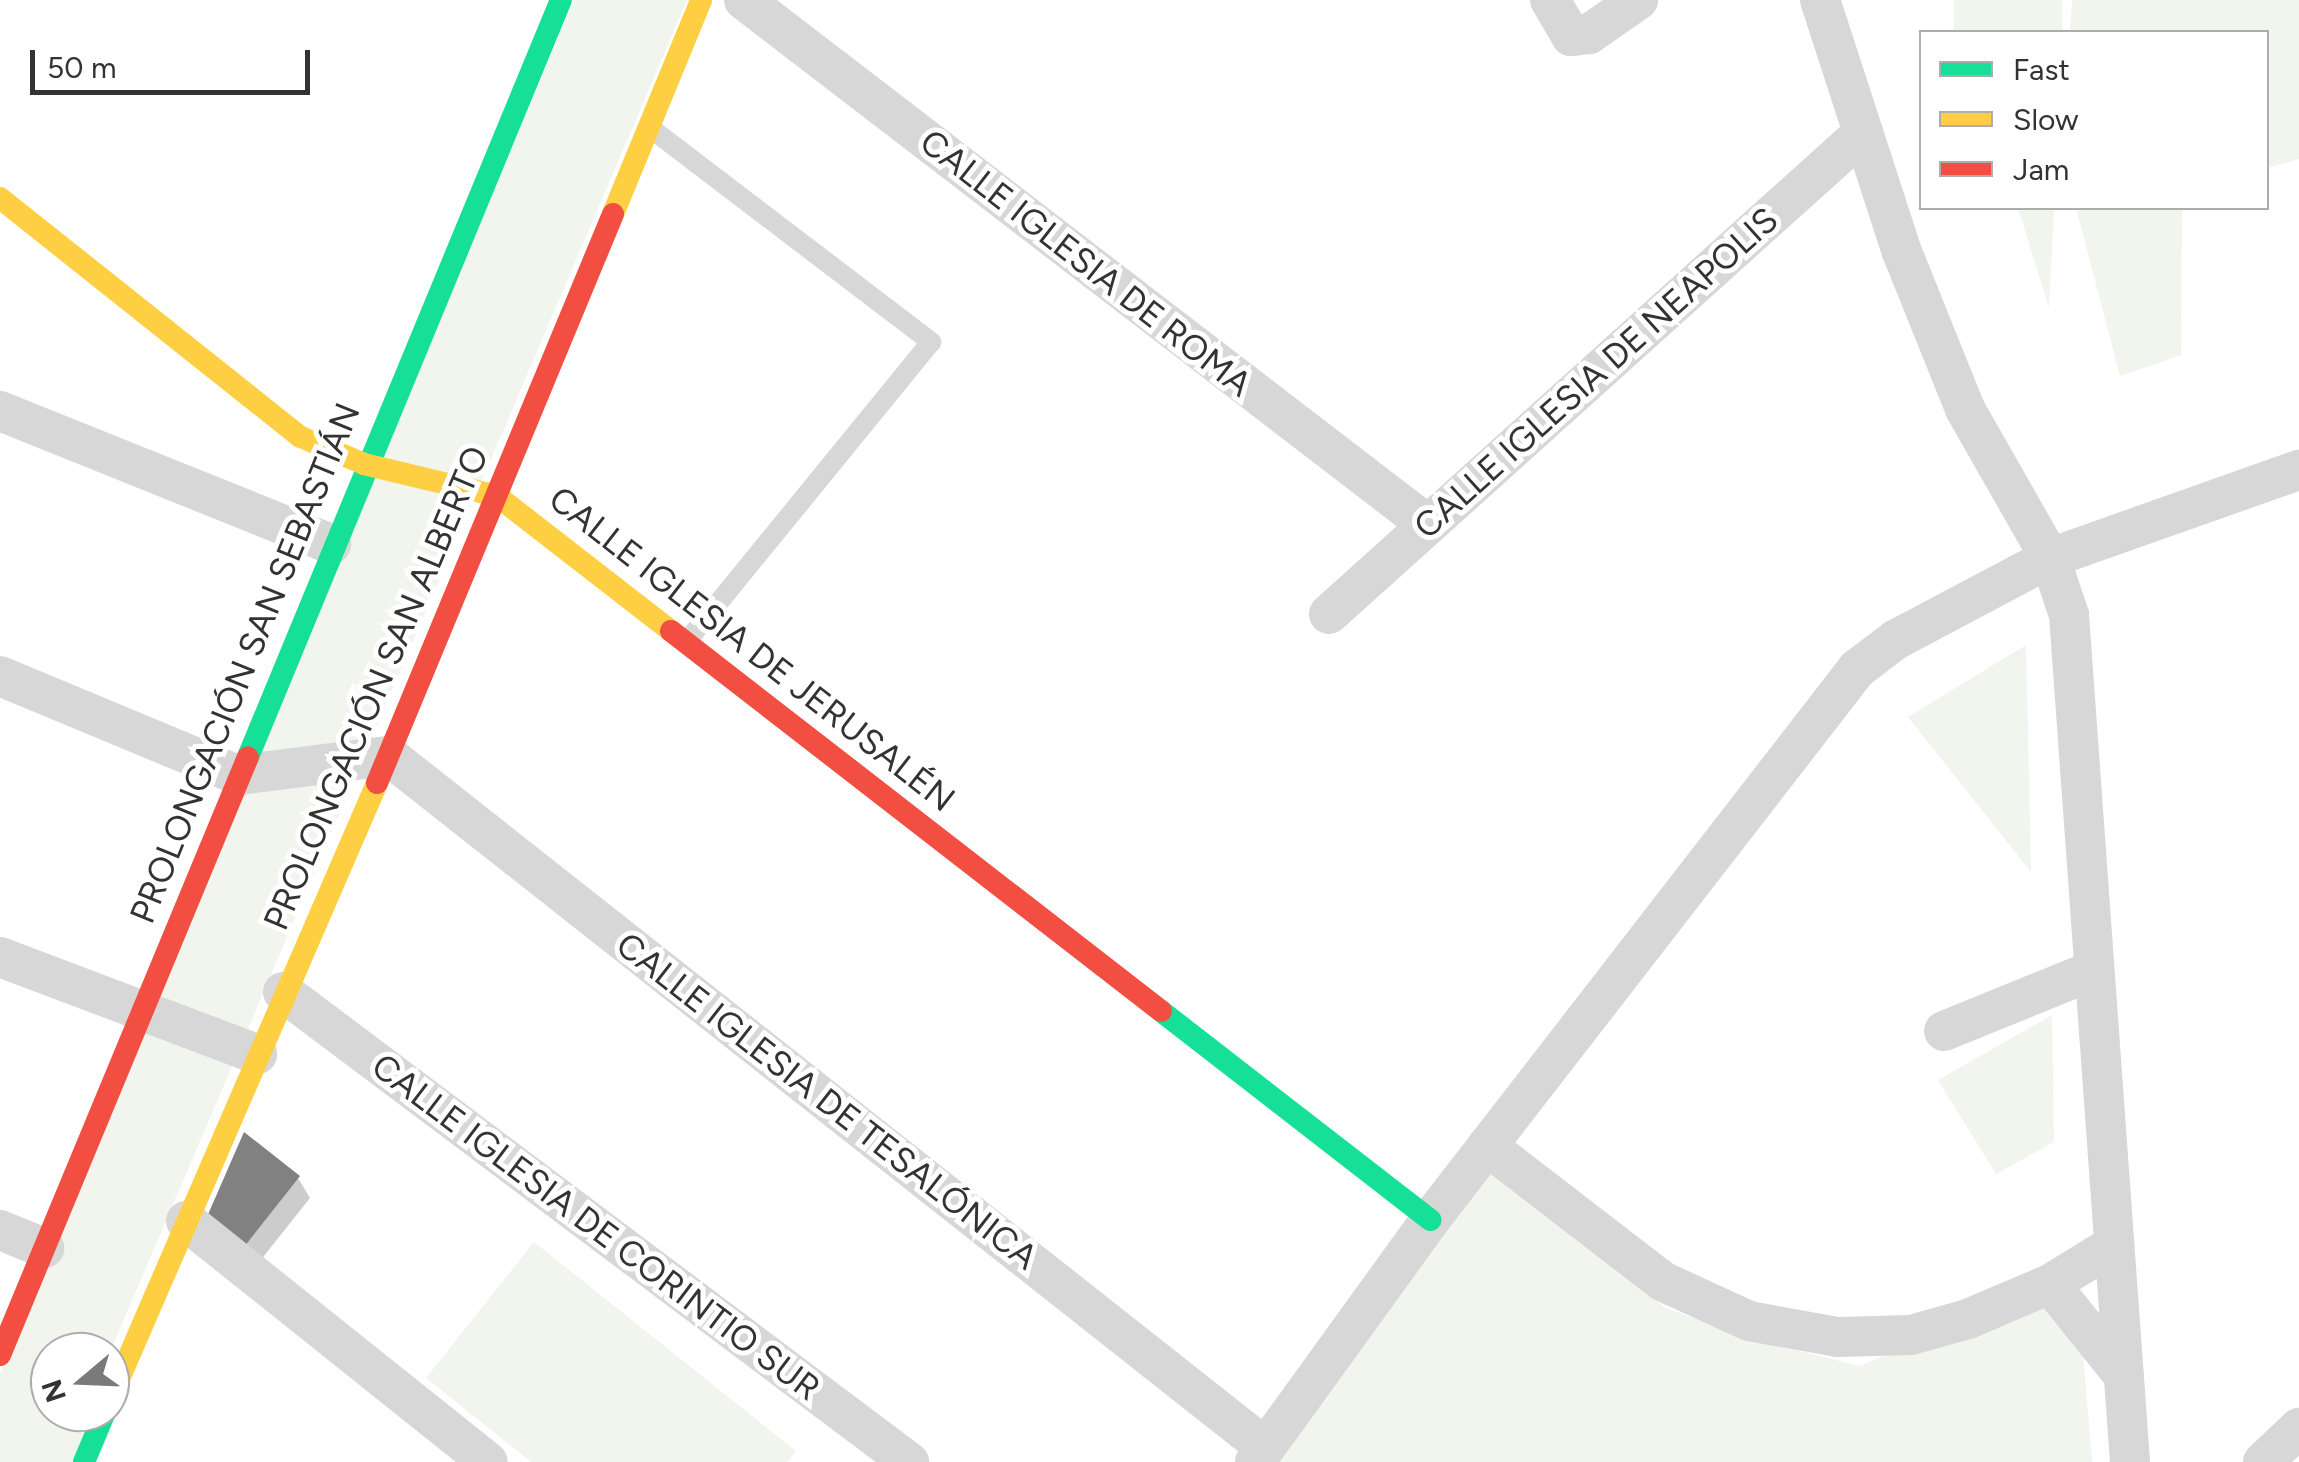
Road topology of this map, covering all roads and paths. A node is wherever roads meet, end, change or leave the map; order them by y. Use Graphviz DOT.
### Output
graph roads {
  1 [pos="561,0"];
  2 [pos="700,0"];
  3 [pos="744,0"];
  4 [pos="1550,0"];
  5 [pos="1638,0"];
  6 [pos="1820,0"];
  7 [pos="648,126"];
  8 [pos="1863,132"];
  9 [pos="0,198"];
  10 [pos="0,411"];
  11 [pos="364,464"];
  12 [pos="2299,470"];
  13 [pos="497,496"];
  14 [pos="1428,525"];
  15 [pos="331,544"];
  16 [pos="2050,558"];
  17 [pos="1329,614"];
  18 [pos="686,642"];
  19 [pos="0,676"];
  20 [pos="389,756"];
  21 [pos="238,775"];
  22 [pos="0,957"];
  23 [pos="2094,970"];
  24 [pos="284,992"];
  25 [pos="141,1012"];
  26 [pos="1944,1031"];
  27 [pos="258,1054"];
  28 [pos="1487,1146"];
  29 [pos="1430,1220"];
  30 [pos="186,1221"];
  31 [pos="0,1230"];
  32 [pos="2114,1245"];
  33 [pos="44,1248"];
  34 [pos="2050,1284"];
  35 [pos="130,1353"];
  36 [pos="0,1355"];
  37 [pos="2124,1376"];
  38 [pos="2299,1428"];
  39 [pos="97,1432"];
  40 [pos="1260,1454"];
  41 [pos="84,1462"];
  42 [pos="488,1462"];
  43 [pos="910,1462"];
  44 [pos="2130,1462"];
  45 [pos="2263,1462"];
  1 -- 11 [label="main road, PROLONGACIÓN SAN SEBASTIÁN"];
  2 -- 7 [label="main road, PROLONGACIÓN SAN ALBERTO"];
  3 -- 14 [label="street, CALLE IGLESIA DE ROMA"];
  4 -- 5 [label="street"];
  6 -- 8 [label="street"];
  7 -- 13 [label="main road, PROLONGACIÓN SAN ALBERTO"];
  7 -- 18 [label="lane"];
  8 -- 14 [label="street, CALLE IGLESIA DE NEAPOLIS"];
  8 -- 16 [label="street"];
  9 -- 11 [label="main road, CALLE IGLESIA DE JERUSALÉN"];
  10 -- 15 [label="street"];
  11 -- 13 [label="main road, CALLE IGLESIA DE JERUSALÉN"];
  11 -- 15 [label="main road, PROLONGACIÓN SAN SEBASTIÁN"];
  12 -- 16 [label="street"];
  13 -- 18 [label="main road, CALLE IGLESIA DE JERUSALÉN"];
  13 -- 20 [label="main road, PROLONGACIÓN SAN ALBERTO"];
  14 -- 17 [label="street, CALLE IGLESIA DE NEAPOLIS"];
  15 -- 21 [label="main road, PROLONGACIÓN SAN SEBASTIÁN"];
  16 -- 23 [label="street"];
  16 -- 28 [label="street"];
  18 -- 29 [label="main road, CALLE IGLESIA DE JERUSALÉN"];
  19 -- 21 [label="street"];
  20 -- 21 [label="street"];
  20 -- 24 [label="main road, PROLONGACIÓN SAN ALBERTO"];
  20 -- 40 [label="street, CALLE IGLESIA DE TESALÓNICA"];
  21 -- 25 [label="main road, PROLONGACIÓN SAN SEBASTIÁN"];
  22 -- 25 [label="street"];
  23 -- 26 [label="street"];
  23 -- 32 [label="street"];
  24 -- 27 [label="main road, PROLONGACIÓN SAN ALBERTO"];
  24 -- 43 [label="street, CALLE IGLESIA DE CORINTIO SUR"];
  25 -- 27 [label="street"];
  25 -- 33 [label="main road, PROLONGACIÓN SAN SEBASTIÁN"];
  27 -- 30 [label="main road, PROLONGACIÓN SAN ALBERTO"];
  28 -- 29 [label="street"];
  28 -- 34 [label="street"];
  29 -- 40 [label="street"];
  30 -- 35 [label="main road, PROLONGACIÓN SAN ALBERTO"];
  30 -- 42 [label="street"];
  31 -- 33 [label="street"];
  32 -- 34 [label="street"];
  32 -- 37 [label="street"];
  33 -- 36 [label="main road, PROLONGACIÓN SAN SEBASTIÁN"];
  34 -- 37 [label="street"];
  37 -- 44 [label="street"];
  38 -- 45 [label="street"];
  39 -- 41 [label="main road"];
}
